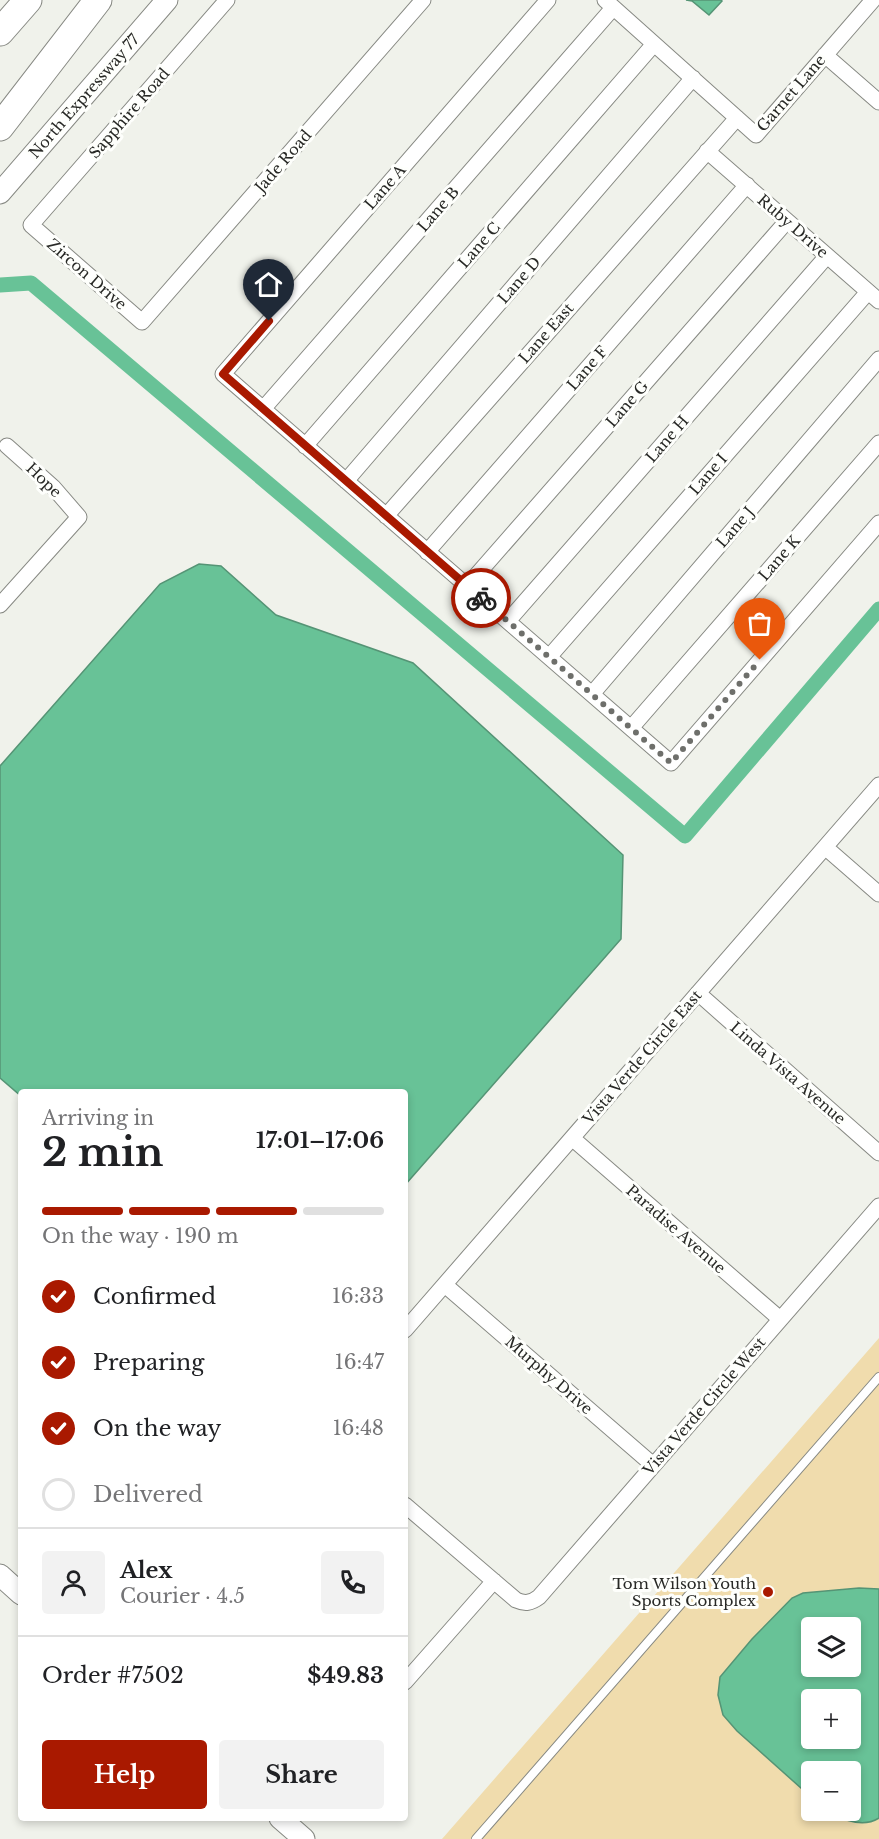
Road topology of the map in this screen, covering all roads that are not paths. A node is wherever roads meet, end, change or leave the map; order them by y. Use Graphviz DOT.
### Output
graph roads {
  1 [pos="28,0"];
  2 [pos="97,0"];
  3 [pos="167,0"];
  4 [pos="227,0"];
  5 [pos="423,0"];
  6 [pos="548,0"];
  7 [pos="873,0"];
  8 [pos="609,4"];
  9 [pos="0,32"];
  10 [pos="654,44"];
  11 [pos="825,55"];
  12 [pos="693,78"];
  13 [pos="879,102"];
  14 [pos="0,111"];
  15 [pos="737,118"];
  16 [pos="0,127"];
  17 [pos="707,151"];
  18 [pos="747,185"];
  19 [pos="0,193"];
  20 [pos="787,221"];
  21 [pos="31,225"];
  22 [pos="827,256"];
  23 [pos="874,297"];
  24 [pos="142,322"];
  25 [pos="879,359"];
  26 [pos="263,410"];
  27 [pos="879,443"];
  28 [pos="8,446"];
  29 [pos="305,446"];
  30 [pos="346,481"];
  31 [pos="386,516"];
  32 [pos="879,523"];
  33 [pos="427,552"];
  34 [pos="467,586"];
  35 [pos="0,605"];
  36 [pos="508,621"];
  37 [pos="549,657"];
  38 [pos="592,694"];
  39 [pos="631,728"];
  40 [pos="879,785"];
  41 [pos="825,847"];
  42 [pos="879,894"];
  43 [pos="698,993"];
  44 [pos="572,1138"];
  45 [pos="879,1153"];
  46 [pos="879,1206"];
  47 [pos="445,1285"];
  48 [pos="780,1319"];
  49 [pos="408,1327"];
  50 [pos="879,1377"];
  51 [pos="653,1465"];
  52 [pos="408,1508"];
  53 [pos="0,1575"];
  54 [pos="494,1581"];
  55 [pos="18,1590"];
  56 [pos="408,1679"];
  57 [pos="285,1821"];
  58 [pos="304,1839"];
  59 [pos="476,1839"];
  1 -- 9 [label="highway"];
  2 -- 14 [label="highway"];
  2 -- 16 [label="highway"];
  3 -- 19 [label="main road, North Expressway 77"];
  4 -- 21 [label="street, Sapphire Road"];
  5 -- 24 [label="street, Jade Road"];
  6 -- 26 [label="street, Lane A"];
  7 -- 11 [label="street, Garnet Lane"];
  8 -- 10 [label="street"];
  8 -- 26 [label="street, Lane B"];
  10 -- 12 [label="street"];
  10 -- 29 [label="street, Lane C"];
  11 -- 13 [label="street"];
  11 -- 15 [label="street, Garnet Lane"];
  12 -- 15 [label="street"];
  12 -- 30 [label="street, Lane D"];
  15 -- 17 [label="street, Garnet Lane"];
  17 -- 18 [label="street, Ruby Drive"];
  17 -- 31 [label="street, Lane East"];
  18 -- 20 [label="street, Ruby Drive"];
  18 -- 33 [label="street, Lane F"];
  20 -- 22 [label="street, Ruby Drive"];
  20 -- 34 [label="street, Lane G"];
  21 -- 24 [label="street, Zircon Drive"];
  22 -- 23 [label="street, Ruby Drive"];
  22 -- 36 [label="street, Lane H"];
  23 -- 37 [label="street, Lane I"];
  25 -- 38 [label="street, Lane J"];
  26 -- 29 [label="street"];
  27 -- 39 [label="street, Lane K"];
  28 -- 35 [label="street, Hope"];
  29 -- 30 [label="street"];
  30 -- 31 [label="street"];
  31 -- 33 [label="street"];
  32 -- 39 [label="street"];
  33 -- 34 [label="street"];
  34 -- 36 [label="street"];
  36 -- 37 [label="street"];
  37 -- 38 [label="street"];
  38 -- 39 [label="street"];
  40 -- 41 [label="street, Vista Verde Circle East"];
  41 -- 42 [label="street"];
  41 -- 43 [label="street, Vista Verde Circle East"];
  43 -- 44 [label="street, Vista Verde Circle East"];
  43 -- 45 [label="street, Linda Vista Avenue"];
  44 -- 47 [label="street, Vista Verde Circle East"];
  44 -- 48 [label="street, Paradise Avenue"];
  46 -- 48 [label="street, Vista Verde Circle West"];
  47 -- 49 [label="street, Vista Verde Circle East"];
  47 -- 51 [label="street, Murphy Drive"];
  48 -- 51 [label="street, Vista Verde Circle West"];
  50 -- 59 [label="lane"];
  51 -- 54 [label="street, Vista Verde Circle West"];
  52 -- 54 [label="street"];
  53 -- 55 [label="main road"];
  54 -- 56 [label="street"];
  57 -- 58 [label="main road"];
}
